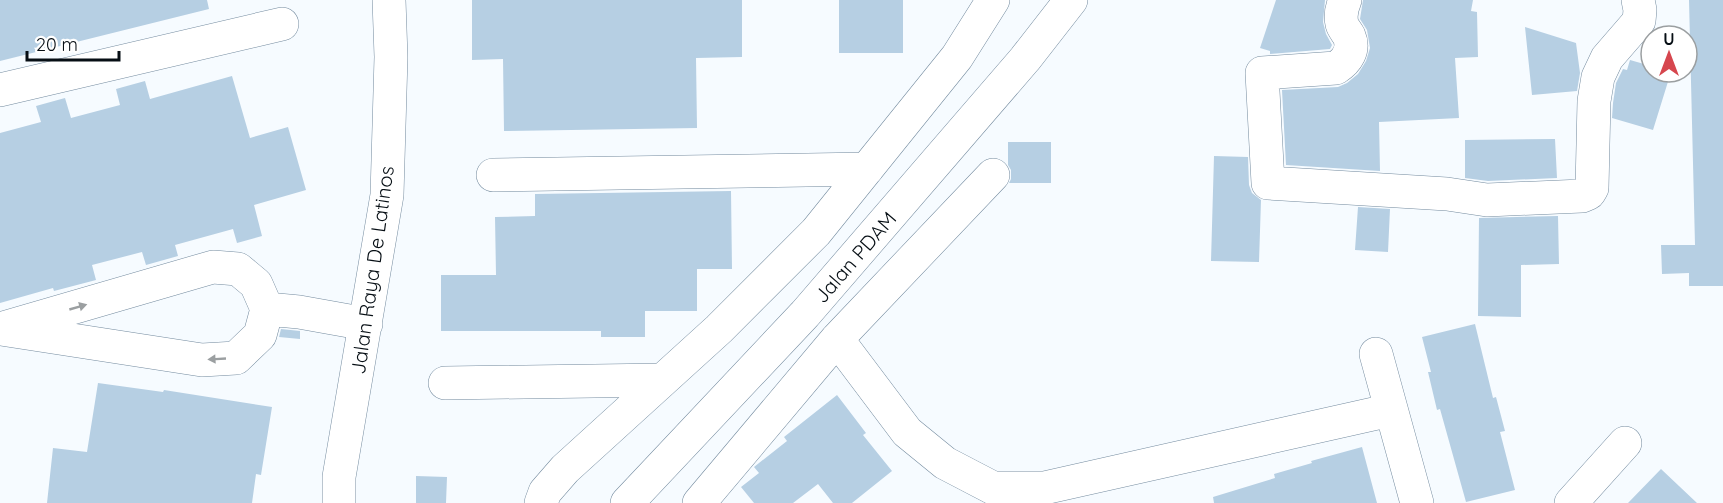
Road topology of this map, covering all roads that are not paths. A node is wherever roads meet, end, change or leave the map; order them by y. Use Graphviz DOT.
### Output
graph roads {
  1 [pos="389,0"];
  2 [pos="993,0"];
  3 [pos="1071,0"];
  4 [pos="1345,0"];
  5 [pos="1638,0"];
  6 [pos="282,24"];
  7 [pos="0,90"];
  8 [pos="867,169"];
  9 [pos="493,175"];
  10 [pos="993,175"];
  11 [pos="267,309"];
  12 [pos="366,324"];
  13 [pos="1,329"];
  14 [pos="837,339"];
  15 [pos="1376,354"];
  16 [pos="663,380"];
  17 [pos="445,383"];
  18 [pos="1391,410"];
  19 [pos="1625,443"];
  20 [pos="339,503"];
  21 [pos="541,503"];
  22 [pos="627,503"];
  23 [pos="699,503"];
  24 [pos="1417,503"];
  25 [pos="1571,503"];
  1 -- 12 [label="street, Jalan Raya De Latinos"];
  2 -- 8 [label="street"];
  3 -- 22 [label="street, Jalan PDAM"];
  4 -- 5 [label="street"];
  6 -- 7 [label="street"];
  8 -- 9 [label="street"];
  8 -- 16 [label="street"];
  10 -- 14 [label="street"];
  11 -- 12 [label="street"];
  13 -- 11 [label="street, one-way"];
  11 -- 13 [label="street, one-way"];
  12 -- 20 [label="street, Jalan Raya De Latinos"];
  14 -- 18 [label="street"];
  14 -- 23 [label="street"];
  15 -- 18 [label="street"];
  16 -- 17 [label="street"];
  16 -- 21 [label="street"];
  18 -- 24 [label="street"];
  19 -- 25 [label="street"];
}
